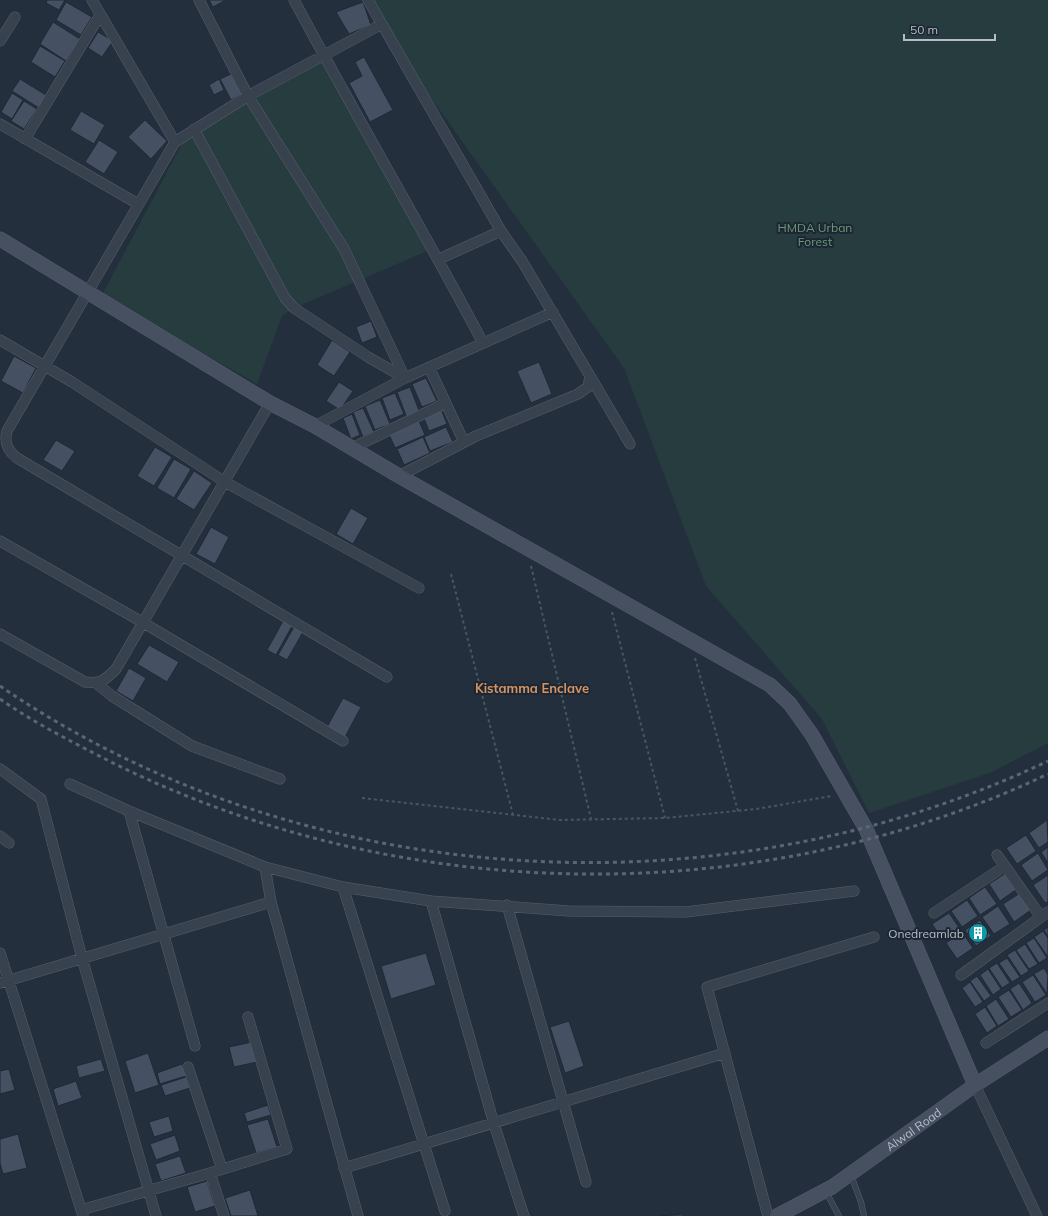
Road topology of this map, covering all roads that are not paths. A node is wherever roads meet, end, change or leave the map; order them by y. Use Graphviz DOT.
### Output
graph roads {
  1 [pos="92,0"];
  2 [pos="198,0"];
  3 [pos="294,0"];
  4 [pos="368,0"];
  5 [pos="100,15"];
  6 [pos="15,17"];
  7 [pos="382,24"];
  8 [pos="0,41"];
  9 [pos="323,56"];
  10 [pos="248,96"];
  11 [pos="0,124"];
  12 [pos="194,129"];
  13 [pos="25,139"];
  14 [pos="175,142"];
  15 [pos="138,204"];
  16 [pos="501,231"];
  17 [pos="0,240"];
  18 [pos="439,259"];
  19 [pos="88,293"];
  20 [pos="553,312"];
  21 [pos="0,340"];
  22 [pos="482,343"];
  23 [pos="45,367"];
  24 [pos="429,367"];
  25 [pos="590,376"];
  26 [pos="405,378"];
  27 [pos="270,403"];
  28 [pos="446,403"];
  29 [pos="315,426"];
  30 [pos="464,442"];
  31 [pos="630,444"];
  32 [pos="352,448"];
  33 [pos="398,476"];
  34 [pos="225,482"];
  35 [pos="0,541"];
  36 [pos="182,554"];
  37 [pos="419,588"];
  38 [pos="142,622"];
  39 [pos="0,634"];
  40 [pos="387,677"];
  41 [pos="96,683"];
  42 [pos="343,741"];
  43 [pos="0,769"];
  44 [pos="280,779"];
  45 [pos="70,784"];
  46 [pos="129,811"];
  47 [pos="0,836"];
  48 [pos="9,843"];
  49 [pos="997,855"];
  50 [pos="1005,866"];
  51 [pos="265,867"];
  52 [pos="344,887"];
  53 [pos="854,891"];
  54 [pos="431,901"];
  55 [pos="271,902"];
  56 [pos="507,905"];
  57 [pos="934,913"];
  58 [pos="1044,915"];
  59 [pos="163,936"];
  60 [pos="874,937"];
  61 [pos="0,953"];
  62 [pos="82,958"];
  63 [pos="961,975"];
  64 [pos="4,982"];
  65 [pos="1048,1003"];
  66 [pos="248,1017"];
  67 [pos="1048,1038"];
  68 [pos="986,1043"];
  69 [pos="195,1046"];
  70 [pos="725,1053"];
  71 [pos="188,1067"];
  72 [pos="975,1085"];
  73 [pos="563,1102"];
  74 [pos="494,1124"];
  75 [pos="423,1145"];
  76 [pos="344,1168"];
  77 [pos="222,1169"];
  78 [pos="210,1173"];
  79 [pos="851,1174"];
  80 [pos="586,1182"];
  81 [pos="148,1190"];
  82 [pos="825,1191"];
  83 [pos="444,1211"];
  84 [pos="82,1213"];
  85 [pos="782,1215"];
  86 [pos="156,1216"];
  87 [pos="224,1216"];
  88 [pos="358,1216"];
  89 [pos="524,1216"];
  90 [pos="768,1216"];
  91 [pos="839,1216"];
  92 [pos="864,1216"];
  93 [pos="1038,1216"];
  1 -- 5 [label="street"];
  2 -- 10 [label="street"];
  3 -- 9 [label="street"];
  4 -- 7 [label="street"];
  5 -- 13 [label="street"];
  5 -- 14 [label="street"];
  6 -- 8 [label="street"];
  7 -- 9 [label="street"];
  7 -- 16 [label="street"];
  9 -- 10 [label="street"];
  9 -- 18 [label="street"];
  10 -- 12 [label="street"];
  10 -- 26 [label="street"];
  11 -- 13 [label="street"];
  12 -- 14 [label="street"];
  12 -- 26 [label="street"];
  13 -- 15 [label="street"];
  14 -- 15 [label="street"];
  15 -- 19 [label="street"];
  16 -- 18 [label="street"];
  16 -- 20 [label="street"];
  17 -- 19 [label="street"];
  18 -- 22 [label="street"];
  19 -- 23 [label="street"];
  19 -- 27 [label="street"];
  20 -- 22 [label="street"];
  20 -- 25 [label="street"];
  21 -- 23 [label="street"];
  22 -- 24 [label="street"];
  23 -- 34 [label="street"];
  23 -- 36 [label="street"];
  24 -- 26 [label="street"];
  24 -- 28 [label="street"];
  25 -- 30 [label="street"];
  25 -- 31 [label="street"];
  26 -- 29 [label="street"];
  27 -- 29 [label="street"];
  27 -- 34 [label="street"];
  28 -- 30 [label="street"];
  28 -- 32 [label="street"];
  29 -- 32 [label="street"];
  30 -- 33 [label="street"];
  32 -- 33 [label="street"];
  33 -- 72 [label="street"];
  34 -- 36 [label="street"];
  34 -- 37 [label="street"];
  35 -- 38 [label="street"];
  36 -- 38 [label="street"];
  36 -- 40 [label="street"];
  38 -- 41 [label="street"];
  38 -- 42 [label="street"];
  39 -- 41 [label="street"];
  41 -- 44 [label="street"];
  43 -- 62 [label="street"];
  45 -- 46 [label="street"];
  46 -- 51 [label="street"];
  46 -- 59 [label="street"];
  47 -- 48 [label="street"];
  49 -- 50 [label="street"];
  50 -- 57 [label="street"];
  50 -- 58 [label="street"];
  51 -- 52 [label="street"];
  51 -- 55 [label="street"];
  52 -- 54 [label="street"];
  52 -- 75 [label="street"];
  53 -- 56 [label="street"];
  54 -- 56 [label="street"];
  54 -- 74 [label="street"];
  55 -- 59 [label="street"];
  55 -- 76 [label="street"];
  56 -- 73 [label="street"];
  58 -- 63 [label="street"];
  59 -- 62 [label="street"];
  59 -- 69 [label="street"];
  60 -- 70 [label="street"];
  61 -- 64 [label="street"];
  62 -- 64 [label="street"];
  62 -- 81 [label="street"];
  64 -- 84 [label="street"];
  65 -- 68 [label="street"];
  66 -- 77 [label="street"];
  67 -- 72 [label="street, Alwal Road"];
  70 -- 73 [label="street"];
  70 -- 90 [label="street"];
  71 -- 77 [label="street"];
  72 -- 79 [label="street, Alwal Road"];
  72 -- 93 [label="street"];
  73 -- 74 [label="street"];
  73 -- 80 [label="street"];
  74 -- 75 [label="street"];
  74 -- 89 [label="street"];
  75 -- 76 [label="street"];
  75 -- 83 [label="street"];
  76 -- 88 [label="street"];
  77 -- 78 [label="street"];
  78 -- 81 [label="street"];
  78 -- 87 [label="street"];
  79 -- 82 [label="street, Alwal Road"];
  79 -- 92 [label="lane"];
  81 -- 84 [label="street"];
  81 -- 86 [label="street"];
  82 -- 85 [label="street, Alwal Road"];
  82 -- 91 [label="lane"];
}
